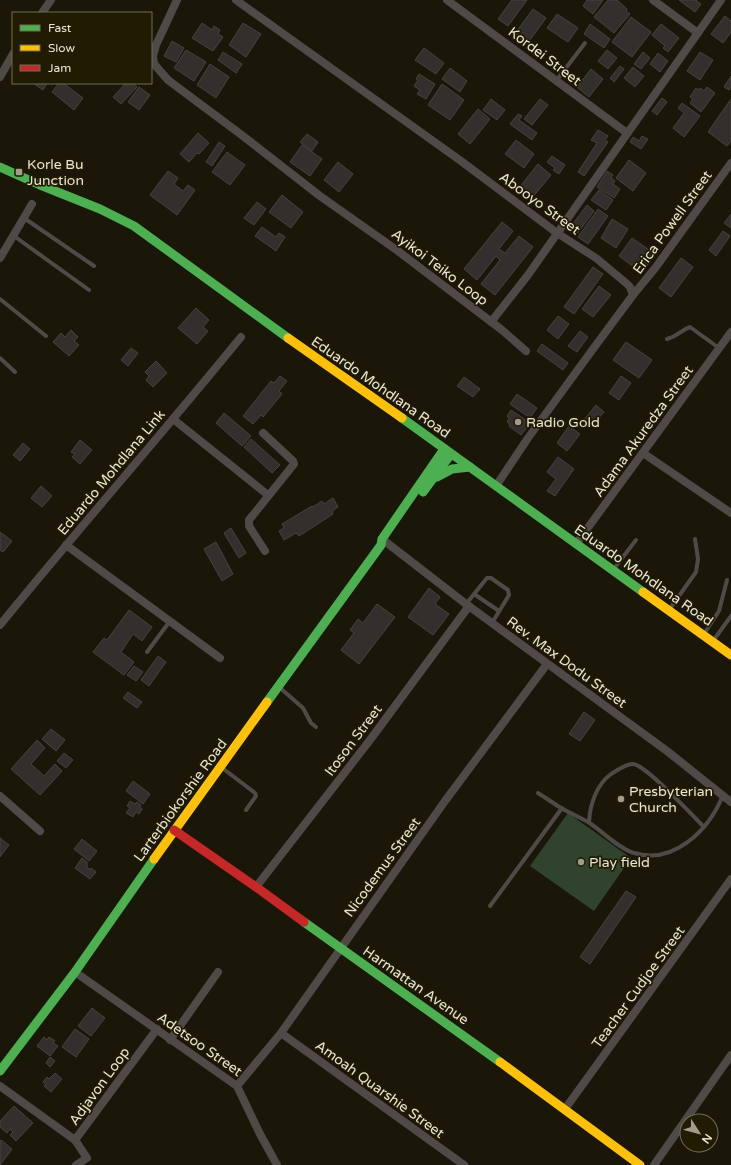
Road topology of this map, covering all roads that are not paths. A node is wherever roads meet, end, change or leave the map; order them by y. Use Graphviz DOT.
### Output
graph roads {
  1 [pos="51,0"];
  2 [pos="178,0"];
  3 [pos="236,0"];
  4 [pos="447,0"];
  5 [pos="653,0"];
  6 [pos="721,0"];
  7 [pos="43,12"];
  8 [pos="698,33"];
  9 [pos="585,43"];
  10 [pos="12,56"];
  11 [pos="0,77"];
  12 [pos="556,82"];
  13 [pos="627,133"];
  14 [pos="731,163"];
  15 [pos="0,167"];
  16 [pos="32,204"];
  17 [pos="24,218"];
  18 [pos="557,233"];
  19 [pos="14,236"];
  20 [pos="0,258"];
  21 [pos="94,266"];
  22 [pos="89,290"];
  23 [pos="632,295"];
  24 [pos="0,300"];
  25 [pos="491,322"];
  26 [pos="731,332"];
  27 [pos="46,336"];
  28 [pos="241,336"];
  29 [pos="667,339"];
  30 [pos="720,348"];
  31 [pos="526,351"];
  32 [pos="0,358"];
  33 [pos="15,372"];
  34 [pos="173,420"];
  35 [pos="263,433"];
  36 [pos="433,441"];
  37 [pos="448,451"];
  38 [pos="643,453"];
  39 [pos="433,465"];
  40 [pos="470,467"];
  41 [pos="433,479"];
  42 [pos="496,486"];
  43 [pos="268,495"];
  44 [pos="731,512"];
  45 [pos="695,539"];
  46 [pos="636,540"];
  47 [pos="383,542"];
  48 [pos="576,544"];
  49 [pos="66,545"];
  50 [pos="265,552"];
  51 [pos="613,571"];
  52 [pos="727,580"];
  53 [pos="474,594"];
  54 [pos="467,605"];
  55 [pos="669,610"];
  56 [pos="499,611"];
  57 [pos="731,616"];
  58 [pos="170,621"];
  59 [pos="492,623"];
  60 [pos="0,625"];
  61 [pos="704,635"];
  62 [pos="712,641"];
  63 [pos="147,652"];
  64 [pos="731,655"];
  65 [pos="220,658"];
  66 [pos="547,664"];
  67 [pos="279,687"];
  68 [pos="316,727"];
  69 [pos="221,766"];
  70 [pos="538,792"];
  71 [pos="723,795"];
  72 [pos="0,796"];
  73 [pos="731,802"];
  74 [pos="562,808"];
  75 [pos="246,810"];
  76 [pos="589,822"];
  77 [pos="704,827"];
  78 [pos="174,830"];
  79 [pos="40,831"];
  80 [pos="731,879"];
  81 [pos="256,887"];
  82 [pos="490,906"];
  83 [pos="340,949"];
  84 [pos="75,972"];
  85 [pos="218,972"];
  86 [pos="157,1030"];
  87 [pos="281,1033"];
  88 [pos="170,1040"];
  89 [pos="730,1059"];
  90 [pos="0,1070"];
  91 [pos="0,1086"];
  92 [pos="238,1086"];
  93 [pos="565,1109"];
  94 [pos="75,1140"];
  95 [pos="76,1165"];
  96 [pos="277,1165"];
  97 [pos="464,1165"];
  98 [pos="640,1165"];
  99 [pos="654,1165"];
  1 -- 7 [label="street"];
  2 -- 25 [label="street, Ayikoi Teiko Loop"];
  3 -- 18 [label="street, Abooyo Street"];
  4 -- 12 [label="street, Kordei Street"];
  5 -- 8 [label="street"];
  6 -- 8 [label="street, Ayikoi Teiko Loop"];
  8 -- 13 [label="street, Ayikoi Teiko Loop"];
  9 -- 12 [label="lane"];
  10 -- 11 [label="street"];
  12 -- 13 [label="street, Kordei Street"];
  13 -- 18 [label="street, Ayikoi Teiko Loop"];
  14 -- 23 [label="street, Erica Powell Street"];
  15 -- 36 [label="street, Eduardo Mohdlana Road"];
  16 -- 17 [label="street"];
  17 -- 19 [label="street"];
  17 -- 21 [label="lane"];
  18 -- 23 [label="street, Abooyo Street"];
  18 -- 25 [label="street, Ayikoi Teiko Loop"];
  19 -- 20 [label="street"];
  19 -- 22 [label="lane"];
  23 -- 42 [label="street"];
  24 -- 27 [label="lane"];
  25 -- 31 [label="street"];
  26 -- 30 [label="street, Adama Akuredza Street"];
  28 -- 34 [label="street, Eduardo Mohdlana Link"];
  29 -- 30 [label="lane"];
  30 -- 38 [label="street, Adama Akuredza Street"];
  32 -- 33 [label="lane"];
  34 -- 43 [label="street"];
  34 -- 49 [label="street, Eduardo Mohdlana Link"];
  35 -- 43 [label="street"];
  36 -- 37 [label="street, Eduardo Mohdlana Road"];
  36 -- 39 [label="street"];
  37 -- 39 [label="street, Larterbiokorshie Road"];
  37 -- 40 [label="street, Eduardo Mohdlana Road"];
  37 -- 41 [label="street, Larterbiokorshie Road"];
  38 -- 44 [label="street"];
  38 -- 48 [label="street, Adama Akuredza Street"];
  39 -- 47 [label="street, Larterbiokorshie Road"];
  40 -- 41 [label="street"];
  40 -- 42 [label="street, Eduardo Mohdlana Road"];
  41 -- 47 [label="street, Larterbiokorshie Road"];
  42 -- 48 [label="street, Eduardo Mohdlana Road"];
  43 -- 50 [label="street"];
  45 -- 55 [label="lane"];
  46 -- 51 [label="lane"];
  47 -- 54 [label="street, Rev. Max Dodu Street"];
  47 -- 67 [label="street, Larterbiokorshie Road"];
  48 -- 51 [label="street, Eduardo Mohdlana Road"];
  49 -- 58 [label="street"];
  49 -- 60 [label="street, Eduardo Mohdlana Link"];
  51 -- 55 [label="street, Eduardo Mohdlana Road"];
  52 -- 61 [label="lane"];
  53 -- 54 [label="lane"];
  53 -- 56 [label="lane"];
  53 -- 56 [label="lane"];
  54 -- 59 [label="street, Rev. Max Dodu Street"];
  54 -- 81 [label="street, Itoson Street"];
  55 -- 61 [label="street, Eduardo Mohdlana Road"];
  56 -- 59 [label="lane"];
  57 -- 62 [label="lane"];
  58 -- 63 [label="lane"];
  58 -- 65 [label="street"];
  59 -- 66 [label="street, Rev. Max Dodu Street"];
  61 -- 62 [label="street, Eduardo Mohdlana Road"];
  62 -- 64 [label="street, Eduardo Mohdlana Road"];
  66 -- 71 [label="street, Rev. Max Dodu Street"];
  66 -- 83 [label="street, Nicodemus Street"];
  67 -- 68 [label="lane"];
  67 -- 69 [label="street, Larterbiokorshie Road"];
  69 -- 75 [label="lane"];
  69 -- 78 [label="street, Larterbiokorshie Road"];
  70 -- 74 [label="lane"];
  71 -- 73 [label="street, Rev. Max Dodu Street"];
  71 -- 77 [label="lane"];
  72 -- 79 [label="street"];
  74 -- 76 [label="lane"];
  74 -- 82 [label="lane"];
  76 -- 77 [label="lane"];
  76 -- 77 [label="lane"];
  78 -- 81 [label="street, Harmattan Avenue"];
  78 -- 84 [label="street, Larterbiokorshie Road"];
  80 -- 93 [label="street, Teacher Cudjoe Street"];
  81 -- 83 [label="street, Harmattan Avenue"];
  83 -- 87 [label="street, Nicodemus Street"];
  83 -- 93 [label="street, Harmattan Avenue"];
  84 -- 86 [label="street, Adetsoo Street"];
  84 -- 90 [label="street, Larterbiokorshie Road"];
  85 -- 88 [label="street"];
  86 -- 88 [label="street, Adetsoo Street"];
  86 -- 94 [label="street, Adjavon Loop"];
  87 -- 92 [label="street, Nicodemus Street"];
  87 -- 97 [label="street, Amoah Quarshie Street"];
  88 -- 92 [label="street, Adetsoo Street"];
  89 -- 99 [label="street"];
  91 -- 94 [label="street, Adjavon Loop"];
  92 -- 96 [label="street, Adetsoo Street"];
  93 -- 98 [label="street, Harmattan Avenue"];
  94 -- 95 [label="street"];
}
